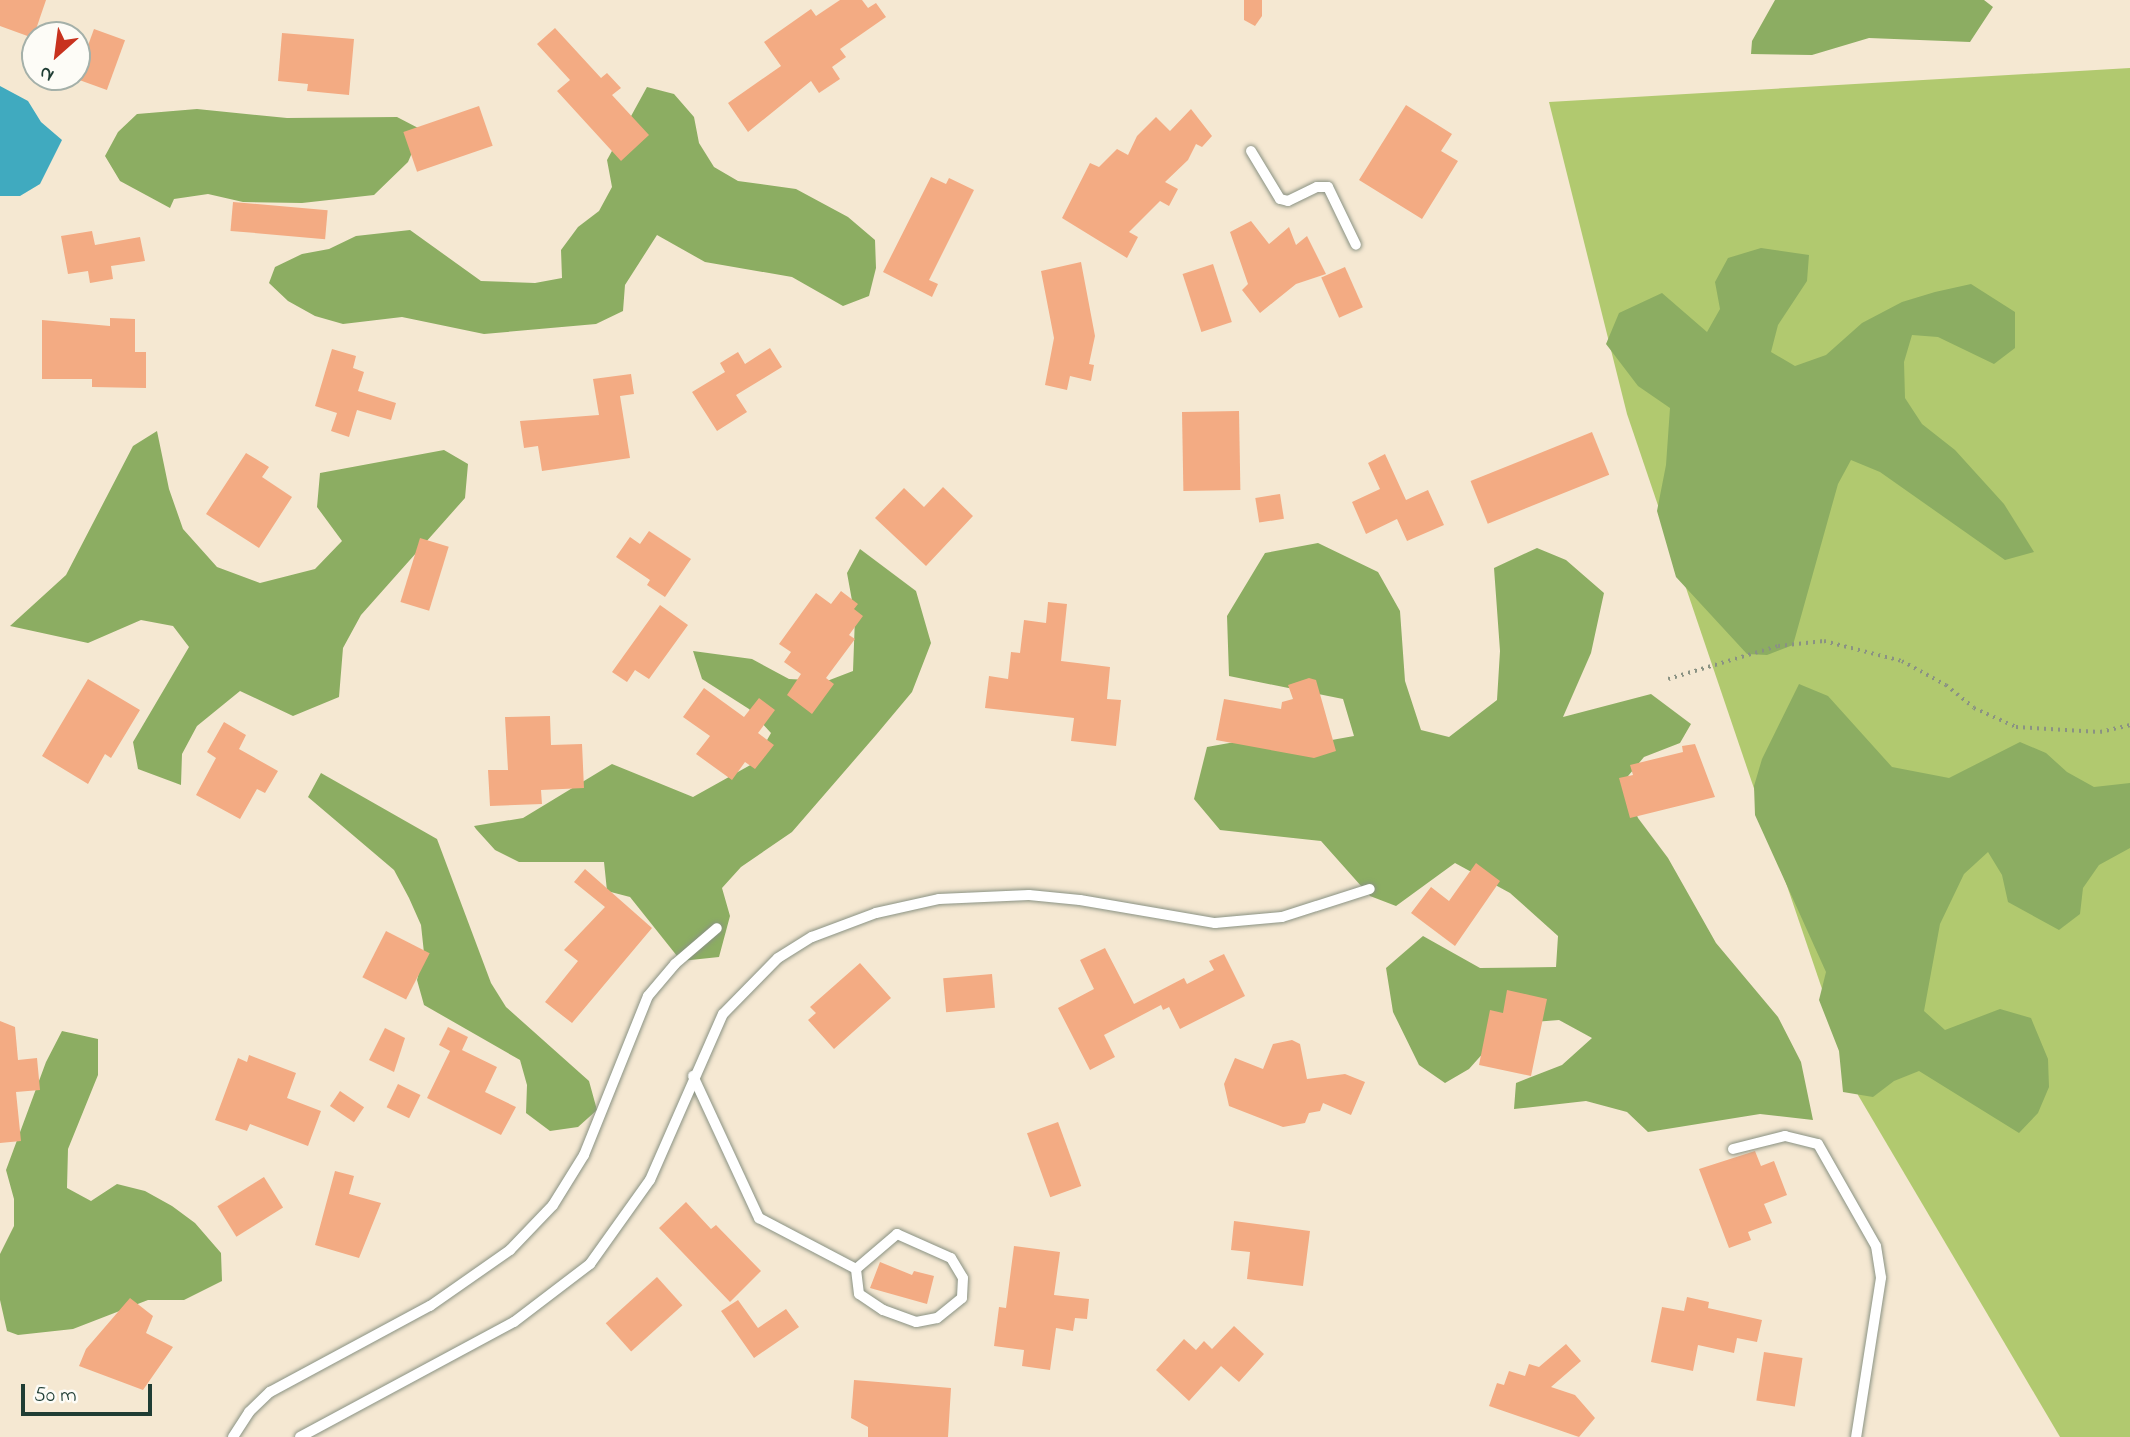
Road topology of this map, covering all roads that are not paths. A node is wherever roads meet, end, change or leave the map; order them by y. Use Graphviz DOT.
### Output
graph roads {
  1 [pos="1251,151"];
  2 [pos="1356,245"];
  3 [pos="1370,888"];
  4 [pos="717,928"];
  5 [pos="693,1076"];
  6 [pos="1733,1149"];
  7 [pos="856,1269"];
  8 [pos="233,1437"];
  9 [pos="300,1437"];
  10 [pos="1857,1437"];
  1 -- 2 [label="lane"];
  3 -- 5 [label="lane"];
  4 -- 8 [label="lane"];
  5 -- 7 [label="lane"];
  5 -- 9 [label="lane"];
  6 -- 10 [label="lane"];
  7 -- 7 [label="lane"];
}
